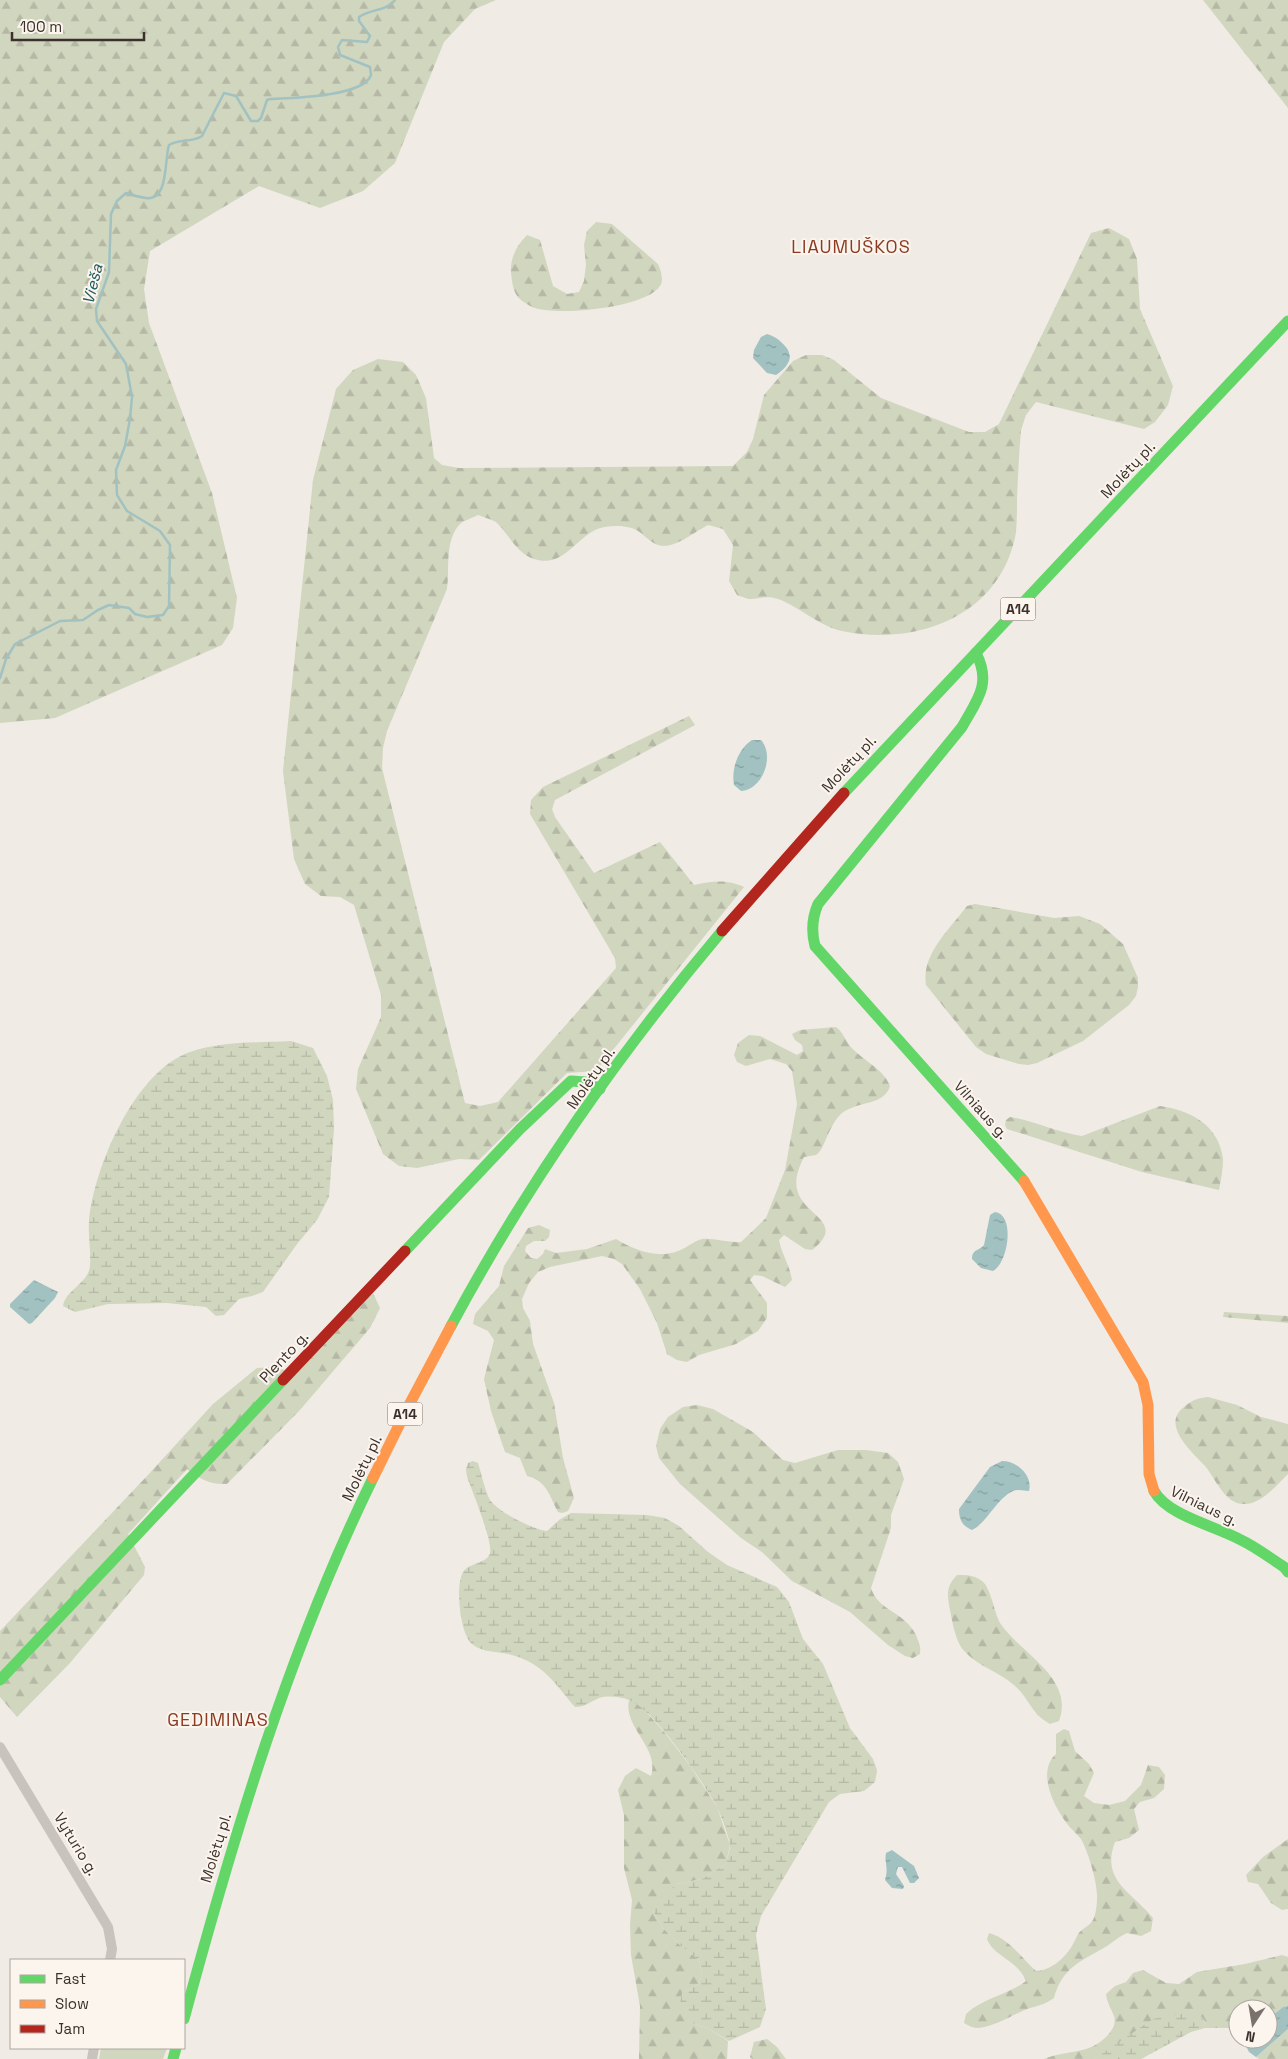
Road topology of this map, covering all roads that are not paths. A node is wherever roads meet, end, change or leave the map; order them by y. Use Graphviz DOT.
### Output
graph roads {
  1 [pos="1288,321"];
  2 [pos="976,653"];
  3 [pos="600,1089"];
  4 [pos="1288,1572"];
  5 [pos="0,1680"];
  6 [pos="0,1747"];
  7 [pos="110,1959"];
  8 [pos="185,2015"];
  1 -- 2 [label="main road, Molėtų pl. / A14"];
  2 -- 3 [label="main road, Molėtų pl. / A14"];
  2 -- 4 [label="main road, Vilniaus g."];
  3 -- 5 [label="main road, Plento g."];
  3 -- 8 [label="main road, Molėtų pl. / A14"];
  6 -- 7 [label="street, Vyturio g."];
}
